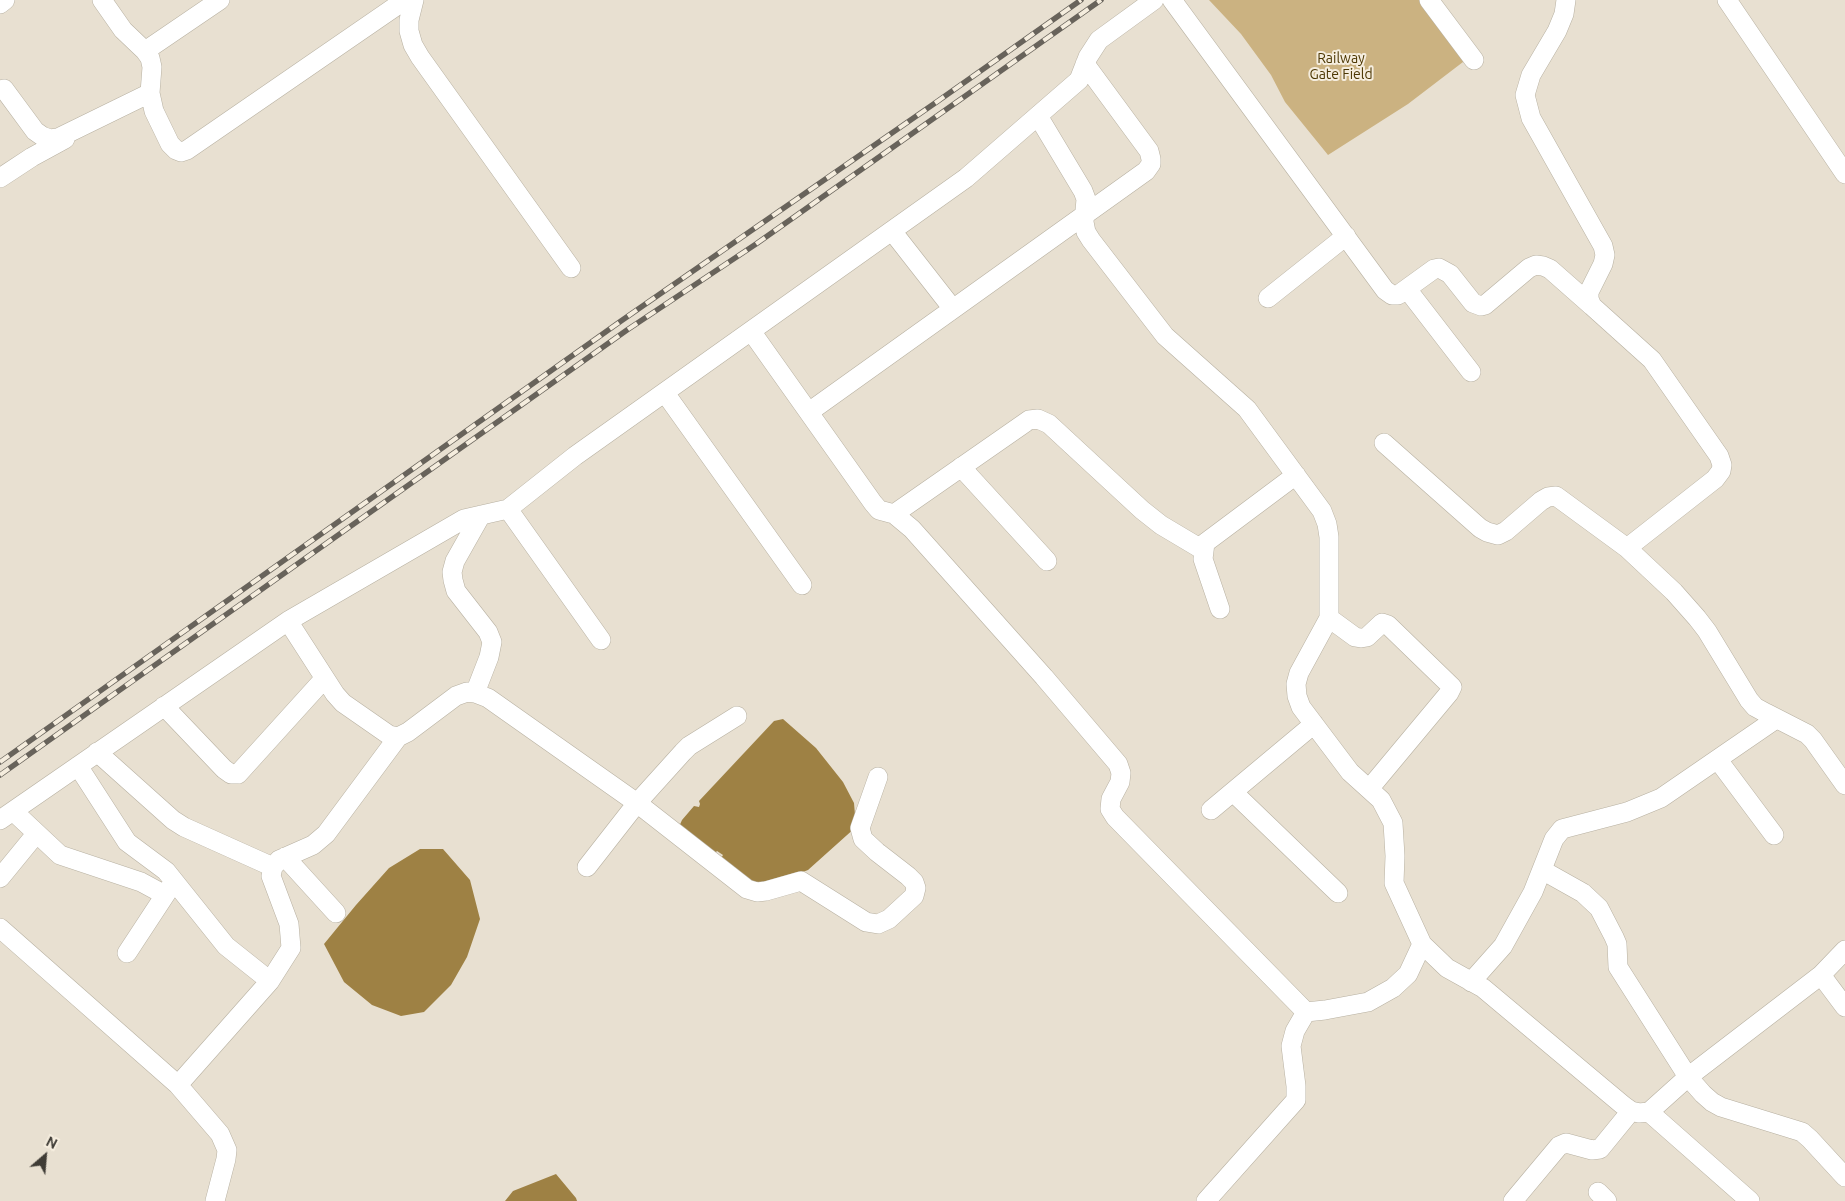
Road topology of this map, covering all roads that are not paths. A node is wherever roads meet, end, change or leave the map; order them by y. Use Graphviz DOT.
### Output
graph roads {
  1 [pos="5,0"];
  2 [pos="102,0"];
  3 [pos="220,0"];
  4 [pos="405,0"];
  5 [pos="414,0"];
  6 [pos="1154,0"];
  7 [pos="1172,0"];
  8 [pos="1429,0"];
  9 [pos="1566,0"];
  10 [pos="1727,0"];
  11 [pos="0,4"];
  12 [pos="145,51"];
  13 [pos="1474,60"];
  14 [pos="1086,64"];
  15 [pos="4,90"];
  16 [pos="150,93"];
  17 [pos="1038,116"];
  18 [pos="1845,174"];
  19 [pos="0,178"];
  20 [pos="1084,216"];
  21 [pos="892,231"];
  22 [pos="1346,236"];
  23 [pos="571,268"];
  24 [pos="1407,289"];
  25 [pos="1268,298"];
  26 [pos="1592,306"];
  27 [pos="953,309"];
  28 [pos="751,331"];
  29 [pos="1472,372"];
  30 [pos="665,393"];
  31 [pos="809,412"];
  32 [pos="1384,442"];
  33 [pos="961,468"];
  34 [pos="1296,475"];
  35 [pos="508,509"];
  36 [pos="894,514"];
  37 [pos="481,515"];
  38 [pos="1627,548"];
  39 [pos="1203,550"];
  40 [pos="1047,561"];
  41 [pos="802,584"];
  42 [pos="1220,609"];
  43 [pos="1329,618"];
  44 [pos="288,621"];
  45 [pos="600,640"];
  46 [pos="324,679"];
  47 [pos="475,693"];
  48 [pos="164,706"];
  49 [pos="737,716"];
  50 [pos="1776,719"];
  51 [pos="1314,724"];
  52 [pos="398,737"];
  53 [pos="97,752"];
  54 [pos="1718,760"];
  55 [pos="78,766"];
  56 [pos="878,777"];
  57 [pos="1845,785"];
  58 [pos="1369,789"];
  59 [pos="1233,792"];
  60 [pos="637,803"];
  61 [pos="1211,810"];
  62 [pos="7,815"];
  63 [pos="36,834"];
  64 [pos="1774,835"];
  65 [pos="279,862"];
  66 [pos="587,867"];
  67 [pos="1542,870"];
  68 [pos="0,878"];
  69 [pos="170,888"];
  70 [pos="1338,893"];
  71 [pos="336,913"];
  72 [pos="0,928"];
  73 [pos="1422,944"];
  74 [pos="1845,950"];
  75 [pos="126,953"];
  76 [pos="1821,975"];
  77 [pos="270,981"];
  78 [pos="1472,982"];
  79 [pos="1845,1007"];
  80 [pos="1306,1012"];
  81 [pos="1688,1076"];
  82 [pos="178,1085"];
  83 [pos="1630,1111"];
  84 [pos="1649,1112"];
  85 [pos="1845,1177"];
  86 [pos="215,1201"];
  87 [pos="1206,1201"];
  88 [pos="1513,1201"];
  89 [pos="1750,1201"];
  1 -- 11 [label="street"];
  2 -- 12 [label="street"];
  3 -- 12 [label="street"];
  4 -- 16 [label="street"];
  5 -- 23 [label="street"];
  6 -- 14 [label="street"];
  7 -- 22 [label="street"];
  8 -- 13 [label="street"];
  9 -- 26 [label="street"];
  10 -- 18 [label="street"];
  12 -- 16 [label="street"];
  14 -- 17 [label="street"];
  14 -- 20 [label="street"];
  15 -- 16 [label="street"];
  16 -- 19 [label="street"];
  17 -- 20 [label="street"];
  17 -- 21 [label="street"];
  20 -- 27 [label="street"];
  20 -- 34 [label="street"];
  21 -- 27 [label="street"];
  21 -- 28 [label="street"];
  22 -- 24 [label="street"];
  22 -- 25 [label="street"];
  24 -- 26 [label="street"];
  24 -- 29 [label="street"];
  26 -- 38 [label="street"];
  27 -- 31 [label="street"];
  28 -- 30 [label="street"];
  28 -- 31 [label="street"];
  30 -- 35 [label="street"];
  30 -- 41 [label="street"];
  31 -- 36 [label="street"];
  32 -- 38 [label="street"];
  33 -- 36 [label="street"];
  33 -- 39 [label="street"];
  33 -- 40 [label="street"];
  34 -- 39 [label="street"];
  34 -- 43 [label="street"];
  35 -- 37 [label="street"];
  35 -- 45 [label="street"];
  36 -- 80 [label="street"];
  37 -- 44 [label="street"];
  37 -- 47 [label="street"];
  38 -- 50 [label="street"];
  39 -- 42 [label="street"];
  43 -- 51 [label="street"];
  43 -- 58 [label="street"];
  44 -- 46 [label="street"];
  44 -- 48 [label="street"];
  46 -- 48 [label="street"];
  46 -- 52 [label="street"];
  47 -- 52 [label="street"];
  47 -- 60 [label="street"];
  48 -- 53 [label="street"];
  49 -- 60 [label="street"];
  50 -- 54 [label="street"];
  50 -- 57 [label="street"];
  51 -- 58 [label="street"];
  51 -- 59 [label="street"];
  52 -- 65 [label="street"];
  53 -- 55 [label="street"];
  53 -- 65 [label="street"];
  54 -- 64 [label="street"];
  54 -- 67 [label="street"];
  55 -- 62 [label="street"];
  55 -- 69 [label="street"];
  56 -- 60 [label="street"];
  58 -- 73 [label="street"];
  59 -- 61 [label="street"];
  59 -- 70 [label="street"];
  60 -- 66 [label="street"];
  62 -- 63 [label="street"];
  63 -- 68 [label="street"];
  63 -- 69 [label="street"];
  65 -- 71 [label="street"];
  65 -- 77 [label="street"];
  67 -- 78 [label="street"];
  67 -- 81 [label="street"];
  69 -- 75 [label="street"];
  69 -- 77 [label="street"];
  72 -- 82 [label="street"];
  73 -- 78 [label="street"];
  73 -- 80 [label="street"];
  74 -- 76 [label="street"];
  76 -- 79 [label="street"];
  76 -- 81 [label="street"];
  77 -- 82 [label="street"];
  78 -- 83 [label="street"];
  80 -- 87 [label="street"];
  81 -- 84 [label="street"];
  81 -- 85 [label="street"];
  82 -- 86 [label="street"];
  83 -- 84 [label="street"];
  83 -- 88 [label="street"];
  84 -- 89 [label="street"];
}
